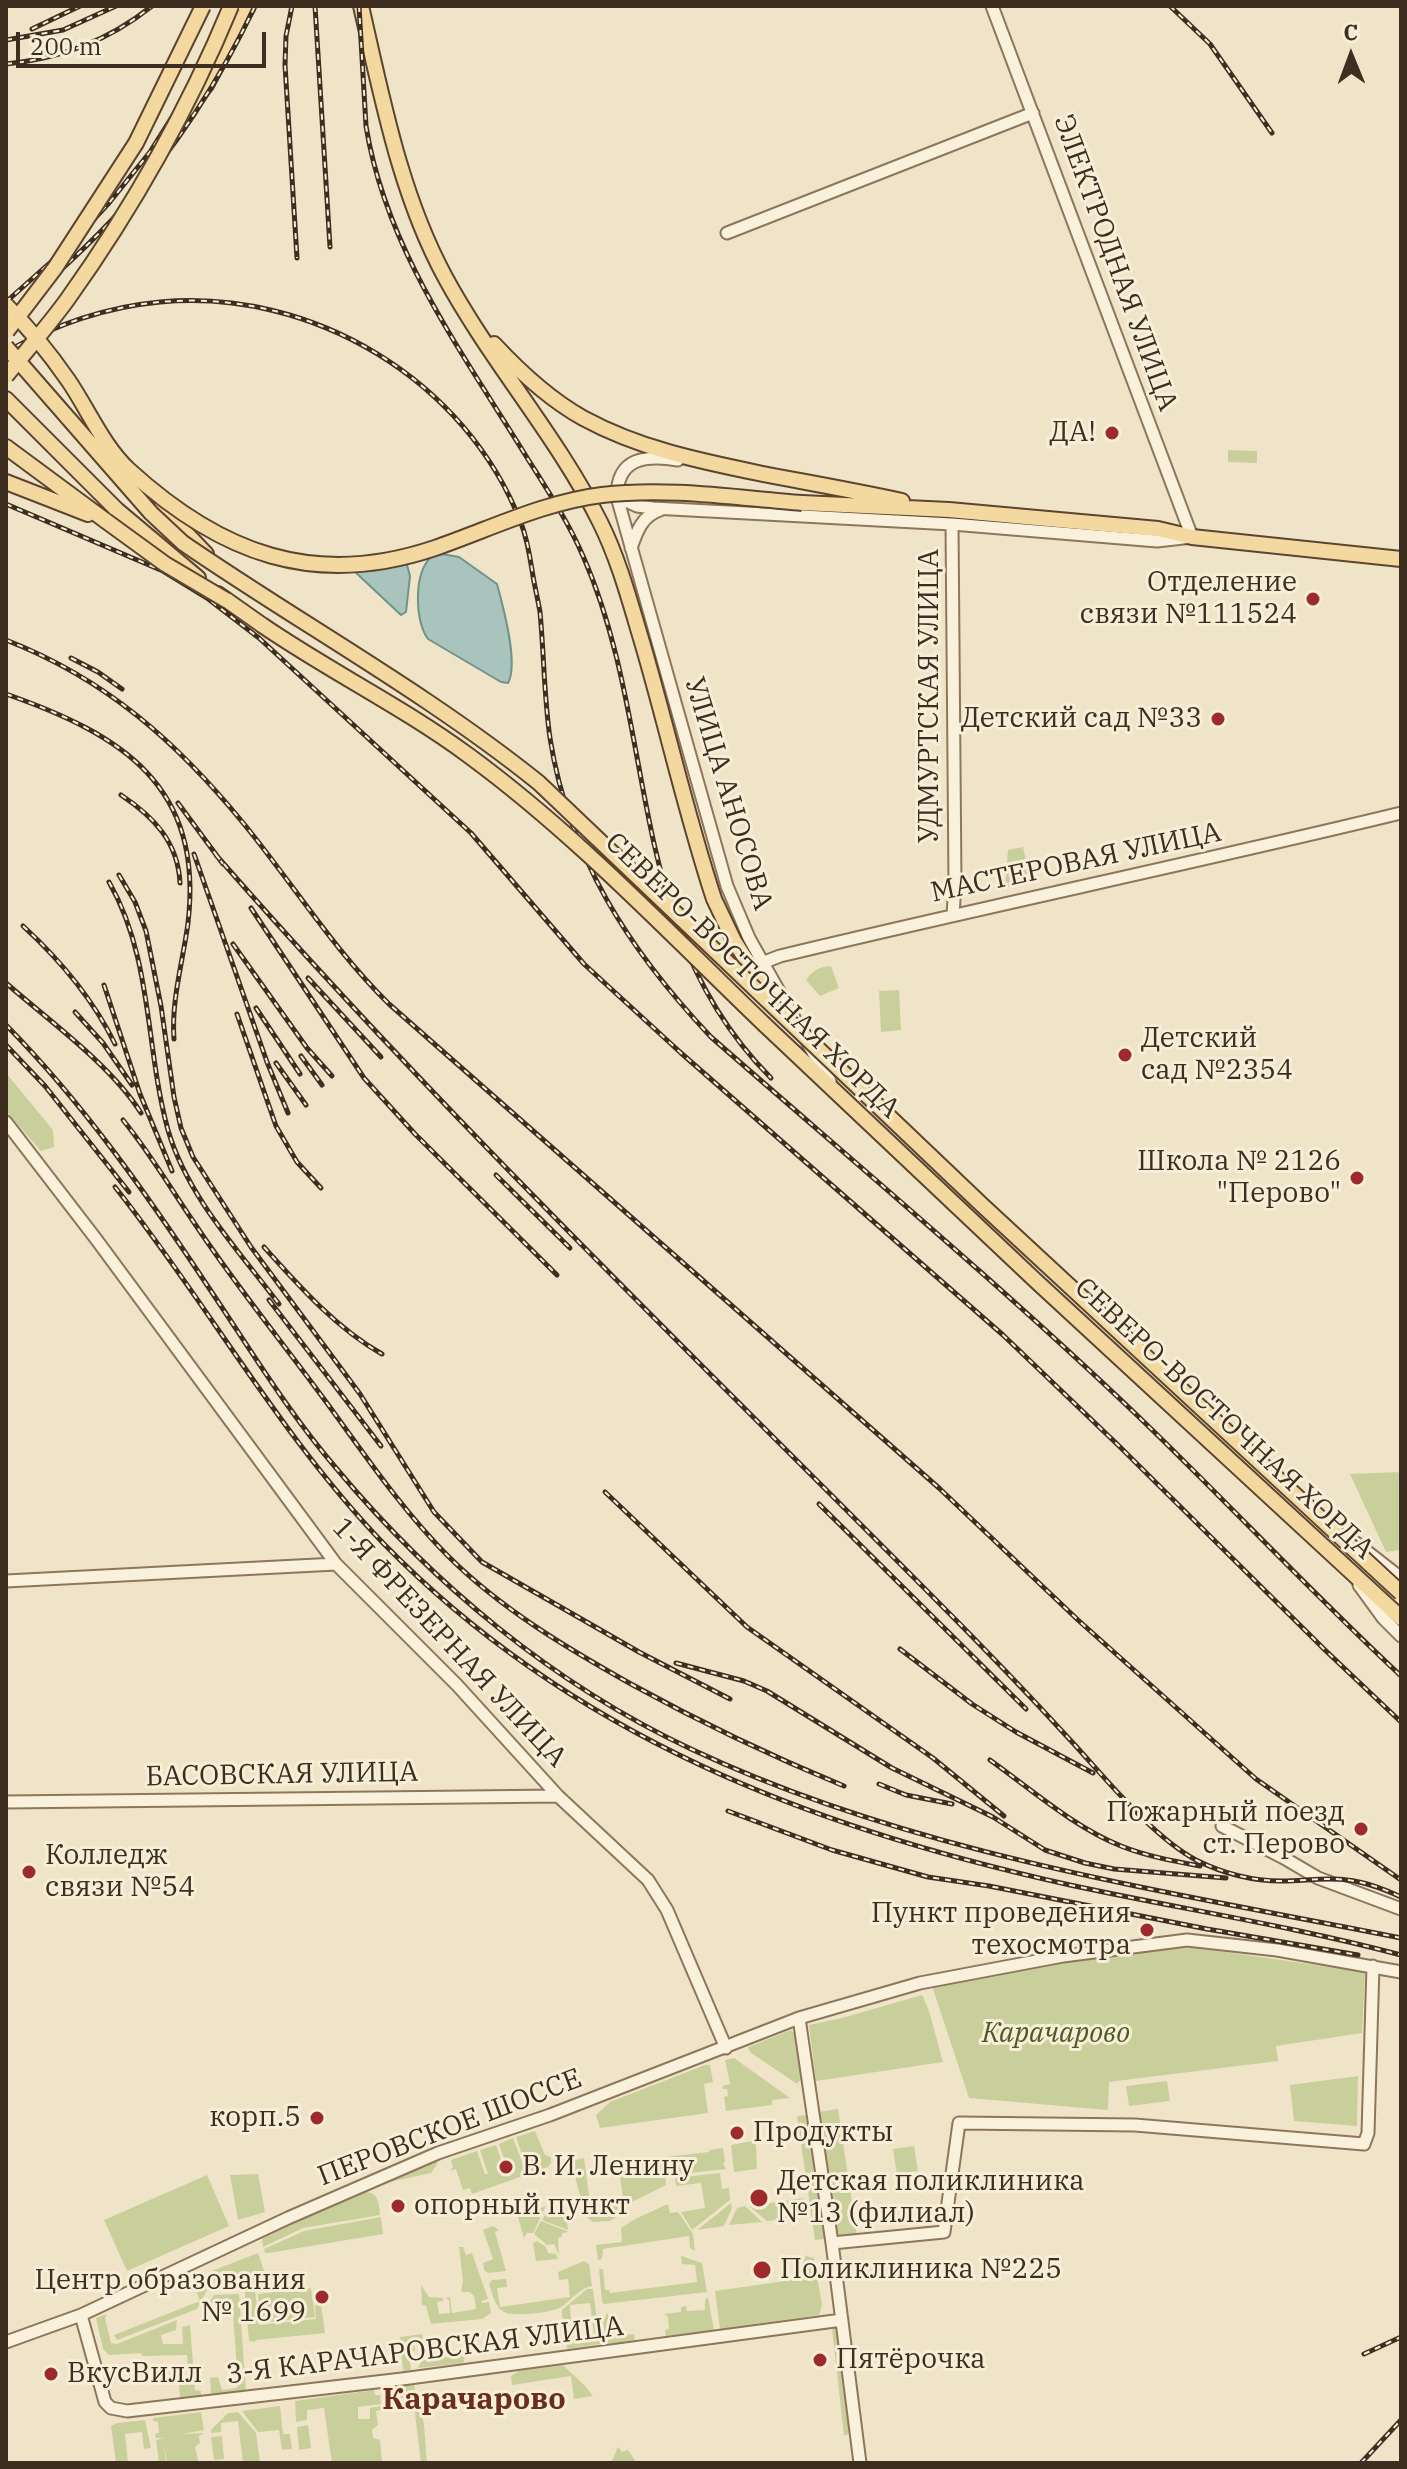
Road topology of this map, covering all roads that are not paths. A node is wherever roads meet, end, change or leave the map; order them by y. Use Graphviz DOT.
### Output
graph roads {
  1 [pos="203,6"];
  2 [pos="231,6"];
  3 [pos="248,6"];
  4 [pos="361,6"];
  5 [pos="992,6"];
  6 [pos="1033,113"];
  7 [pos="175,125"];
  8 [pos="727,233"];
  9 [pos="6,305"];
  10 [pos="468,316"];
  11 [pos="6,332"];
  12 [pos="6,347"];
  13 [pos="6,376"];
  14 [pos="6,399"];
  15 [pos="6,447"];
  16 [pos="722,466"];
  17 [pos="126,468"];
  18 [pos="6,482"];
  19 [pos="617,497"];
  20 [pos="677,508"];
  21 [pos="950,517"];
  22 [pos="106,521"];
  23 [pos="1192,537"];
  24 [pos="631,548"];
  25 [pos="1401,559"];
  26 [pos="237,580"];
  27 [pos="226,600"];
  28 [pos="1401,813"];
  29 [pos="953,915"];
  30 [pos="762,963"];
  31 [pos="780,1011"];
  32 [pos="807,1042"];
  33 [pos="6,1122"];
  34 [pos="1320,1518"];
  35 [pos="336,1564"];
  36 [pos="1344,1565"];
  37 [pos="1401,1578"];
  38 [pos="6,1581"];
  39 [pos="1401,1594"];
  40 [pos="1401,1616"];
  41 [pos="1401,1636"];
  42 [pos="558,1796"];
  43 [pos="6,1802"];
  44 [pos="1222,1826"];
  45 [pos="1401,1909"];
  46 [pos="1373,1966"];
  47 [pos="1401,1972"];
  48 [pos="799,2018"];
  49 [pos="726,2048"];
  50 [pos="832,2243"];
  51 [pos="81,2315"];
  52 [pos="842,2320"];
  53 [pos="6,2342"];
  54 [pos="860,2463"];
  1 -- 11 [label="main road, bridge"];
  2 -- 7 [label="main road, bridge"];
  3 -- 7 [label="main road, bridge"];
  4 -- 10 [label="main road, СЕВЕРО-ВОСТОЧНАЯ ХОРДА"];
  5 -- 6 [label="street, ЭЛЕКТРОДНАЯ УЛИЦА"];
  6 -- 8 [label="street"];
  6 -- 23 [label="street, ЭЛЕКТРОДНАЯ УЛИЦА"];
  7 -- 13 [label="main road, bridge"];
  9 -- 17 [label="main road, СЕВЕРО-ВОСТОЧНАЯ ХОРДА, bridge"];
  10 -- 16 [label="main road"];
  10 -- 31 [label="main road, СЕВЕРО-ВОСТОЧНАЯ ХОРДА, bridge"];
  12 -- 26 [label="main road, СЕВЕРО-ВОСТОЧНАЯ ХОРДА, bridge"];
  14 -- 27 [label="main road, bridge"];
  15 -- 22 [label="main road, СЕВЕРО-ВОСТОЧНАЯ ХОРДА"];
  16 -- 19 [label="street"];
  16 -- 21 [label="main road"];
  17 -- 21 [label="main road, bridge"];
  17 -- 26 [label="main road, СЕВЕРО-ВОСТОЧНАЯ ХОРДА, bridge"];
  18 -- 22 [label="main road"];
  19 -- 20 [label="street"];
  19 -- 24 [label="street, УЛИЦА АНОСОВА"];
  20 -- 21 [label="street"];
  20 -- 24 [label="street"];
  21 -- 23 [label="main road"];
  21 -- 29 [label="street, УДМУРТСКАЯ УЛИЦА"];
  22 -- 27 [label="main road, СЕВЕРО-ВОСТОЧНАЯ ХОРДА, bridge"];
  23 -- 25 [label="main road"];
  24 -- 30 [label="street, УЛИЦА АНОСОВА"];
  26 -- 31 [label="main road, СЕВЕРО-ВОСТОЧНАЯ ХОРДА, bridge"];
  27 -- 36 [label="main road, СЕВЕРО-ВОСТОЧНАЯ ХОРДА, bridge"];
  28 -- 29 [label="street, МАСТЕРОВАЯ УЛИЦА"];
  29 -- 30 [label="street, МАСТЕРОВАЯ УЛИЦА"];
  30 -- 32 [label="street, УЛИЦА АНОСОВА"];
  31 -- 34 [label="main road, СЕВЕРО-ВОСТОЧНАЯ ХОРДА, bridge"];
  32 -- 39 [label="street, УЛИЦА АНОСОВА"];
  32 -- 40 [label="street, УЛИЦА АНОСОВА"];
  33 -- 35 [label="street, 1-Я ФРЕЗЕРНАЯ УЛИЦА"];
  34 -- 37 [label="street, bridge"];
  34 -- 39 [label="main road, СЕВЕРО-ВОСТОЧНАЯ ХОРДА, bridge"];
  35 -- 38 [label="street"];
  35 -- 42 [label="street, 1-Я ФРЕЗЕРНАЯ УЛИЦА"];
  36 -- 40 [label="main road, СЕВЕРО-ВОСТОЧНАЯ ХОРДА"];
  36 -- 41 [label="street"];
  42 -- 43 [label="street, БАСОВСКАЯ УЛИЦА"];
  42 -- 49 [label="street, 1-Я ФРЕЗЕРНАЯ УЛИЦА"];
  44 -- 45 [label="street"];
  46 -- 47 [label="street, ПЕРОВСКОЕ ШОССЕ"];
  46 -- 48 [label="street, ПЕРОВСКОЕ ШОССЕ"];
  46 -- 50 [label="street"];
  48 -- 49 [label="street, ПЕРОВСКОЕ ШОССЕ"];
  48 -- 50 [label="street"];
  49 -- 51 [label="street, ПЕРОВСКОЕ ШОССЕ"];
  50 -- 52 [label="street"];
  51 -- 52 [label="street, 3-Я КАРАЧАРОВСКАЯ УЛИЦА"];
  51 -- 53 [label="street, ПЕРОВСКОЕ ШОССЕ"];
  52 -- 54 [label="street"];
}
